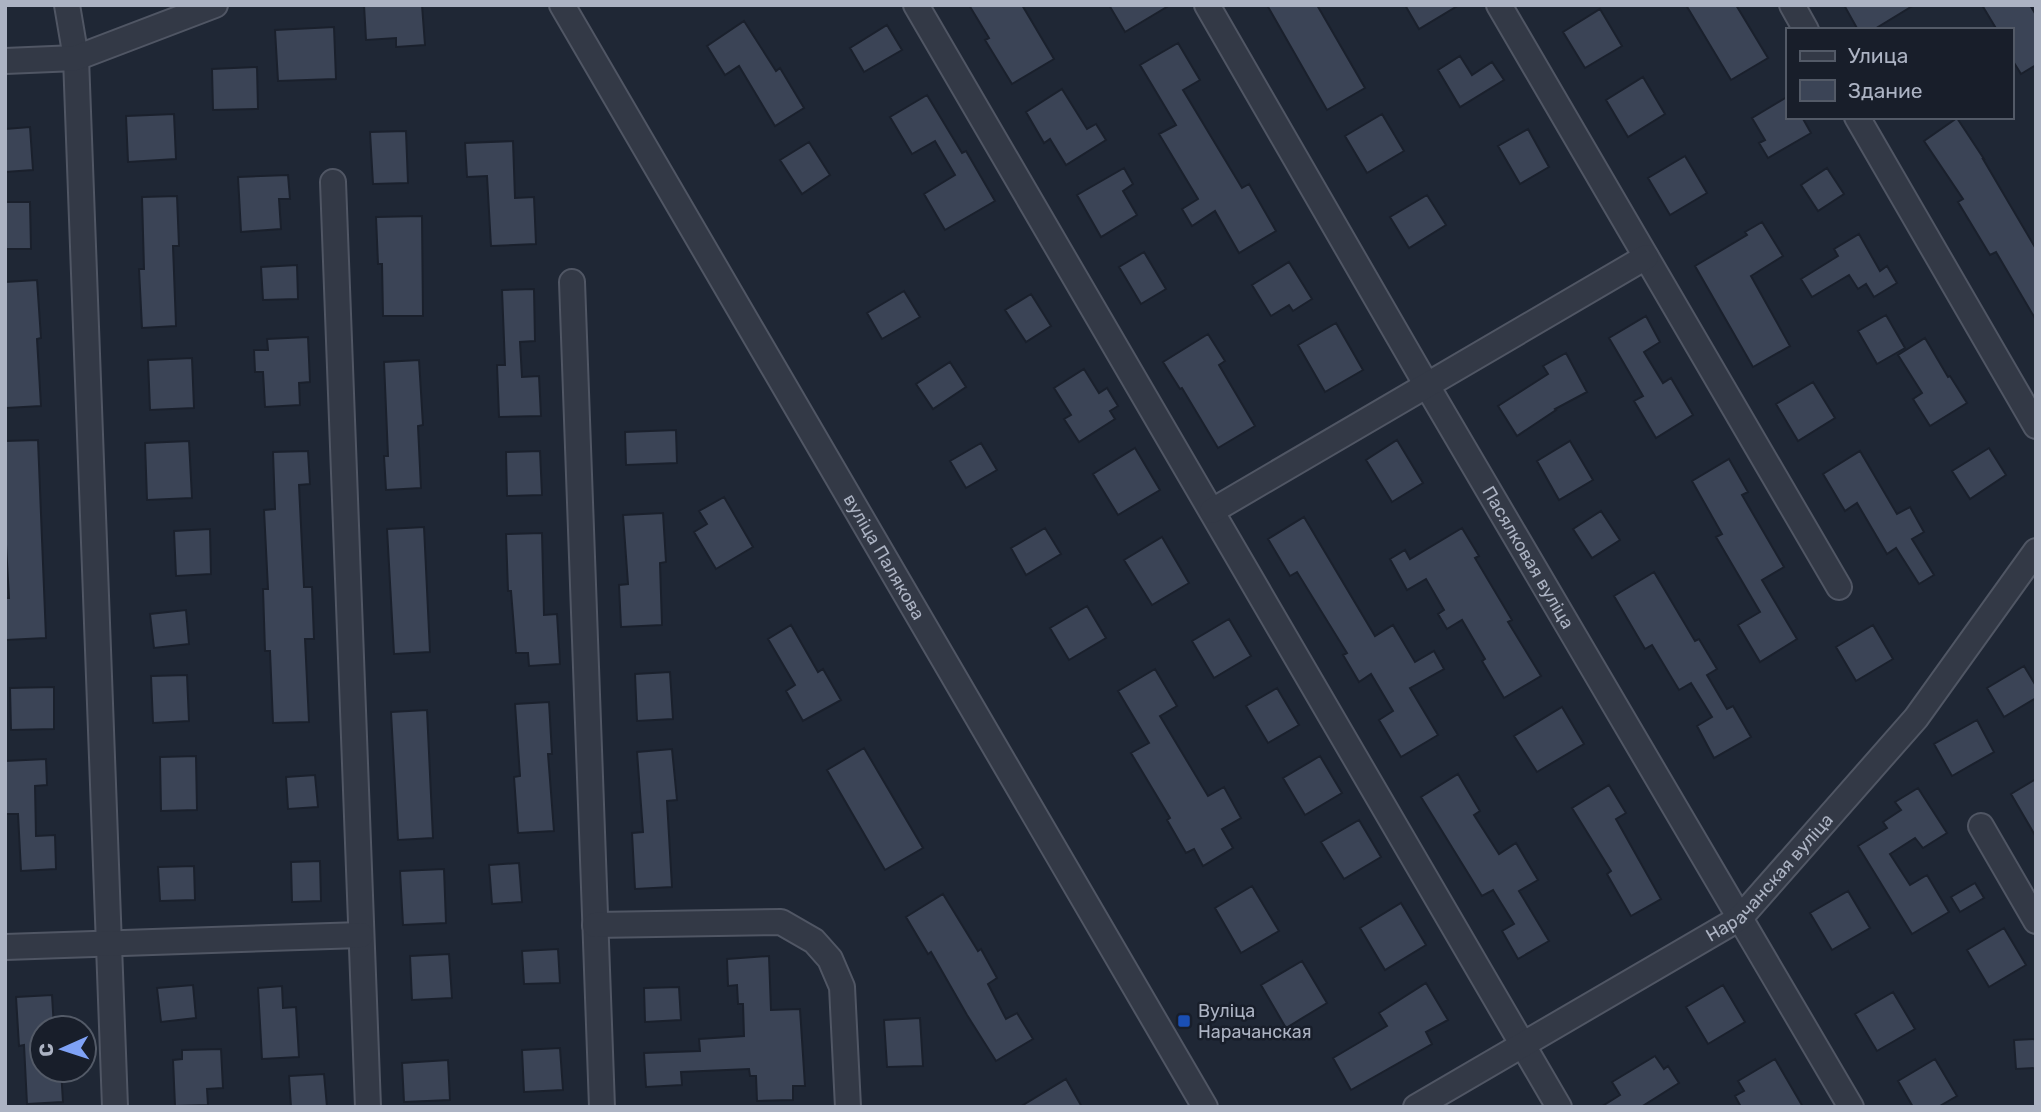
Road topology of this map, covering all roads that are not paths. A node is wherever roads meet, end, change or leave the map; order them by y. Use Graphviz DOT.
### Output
graph roads {
  1 [pos="67,5"];
  2 [pos="215,5"];
  3 [pos="562,5"];
  4 [pos="916,5"];
  5 [pos="1207,5"];
  6 [pos="1499,5"];
  7 [pos="1792,5"];
  8 [pos="1805,28"];
  9 [pos="76,58"];
  10 [pos="5,61"];
  11 [pos="1858,119"];
  12 [pos="333,182"];
  13 [pos="1646,257"];
  14 [pos="572,282"];
  15 [pos="1426,384"];
  16 [pos="2036,426"];
  17 [pos="1212,511"];
  18 [pos="2036,551"];
  19 [pos="1839,587"];
  20 [pos="1981,825"];
  21 [pos="1740,918"];
  22 [pos="2036,921"];
  23 [pos="595,925"];
  24 [pos="361,935"];
  25 [pos="110,944"];
  26 [pos="5,947"];
  27 [pos="1523,1045"];
  28 [pos="115,1107"];
  29 [pos="368,1107"];
  30 [pos="602,1107"];
  31 [pos="848,1107"];
  32 [pos="1205,1107"];
  33 [pos="1416,1107"];
  34 [pos="1559,1107"];
  35 [pos="1851,1107"];
  1 -- 9 [label="street"];
  2 -- 9 [label="street"];
  3 -- 32 [label="street, вуліца Палякова"];
  4 -- 17 [label="street"];
  5 -- 15 [label="street, Пасялковая вуліца"];
  6 -- 13 [label="street"];
  7 -- 8 [label="street"];
  9 -- 10 [label="street"];
  9 -- 25 [label="street"];
  11 -- 16 [label="street"];
  12 -- 24 [label="street"];
  13 -- 15 [label="street"];
  13 -- 19 [label="street"];
  14 -- 23 [label="street"];
  15 -- 17 [label="street"];
  15 -- 21 [label="street, Пасялковая вуліца"];
  17 -- 27 [label="street"];
  18 -- 21 [label="street, Нарачанская вуліца"];
  20 -- 22 [label="street"];
  21 -- 27 [label="street, Нарачанская вуліца"];
  21 -- 35 [label="street, Пасялковая вуліца"];
  23 -- 30 [label="street"];
  23 -- 31 [label="street"];
  24 -- 25 [label="street"];
  24 -- 29 [label="street"];
  25 -- 26 [label="street"];
  25 -- 28 [label="street"];
  27 -- 33 [label="street, Нарачанская вуліца"];
  27 -- 34 [label="street"];
}
